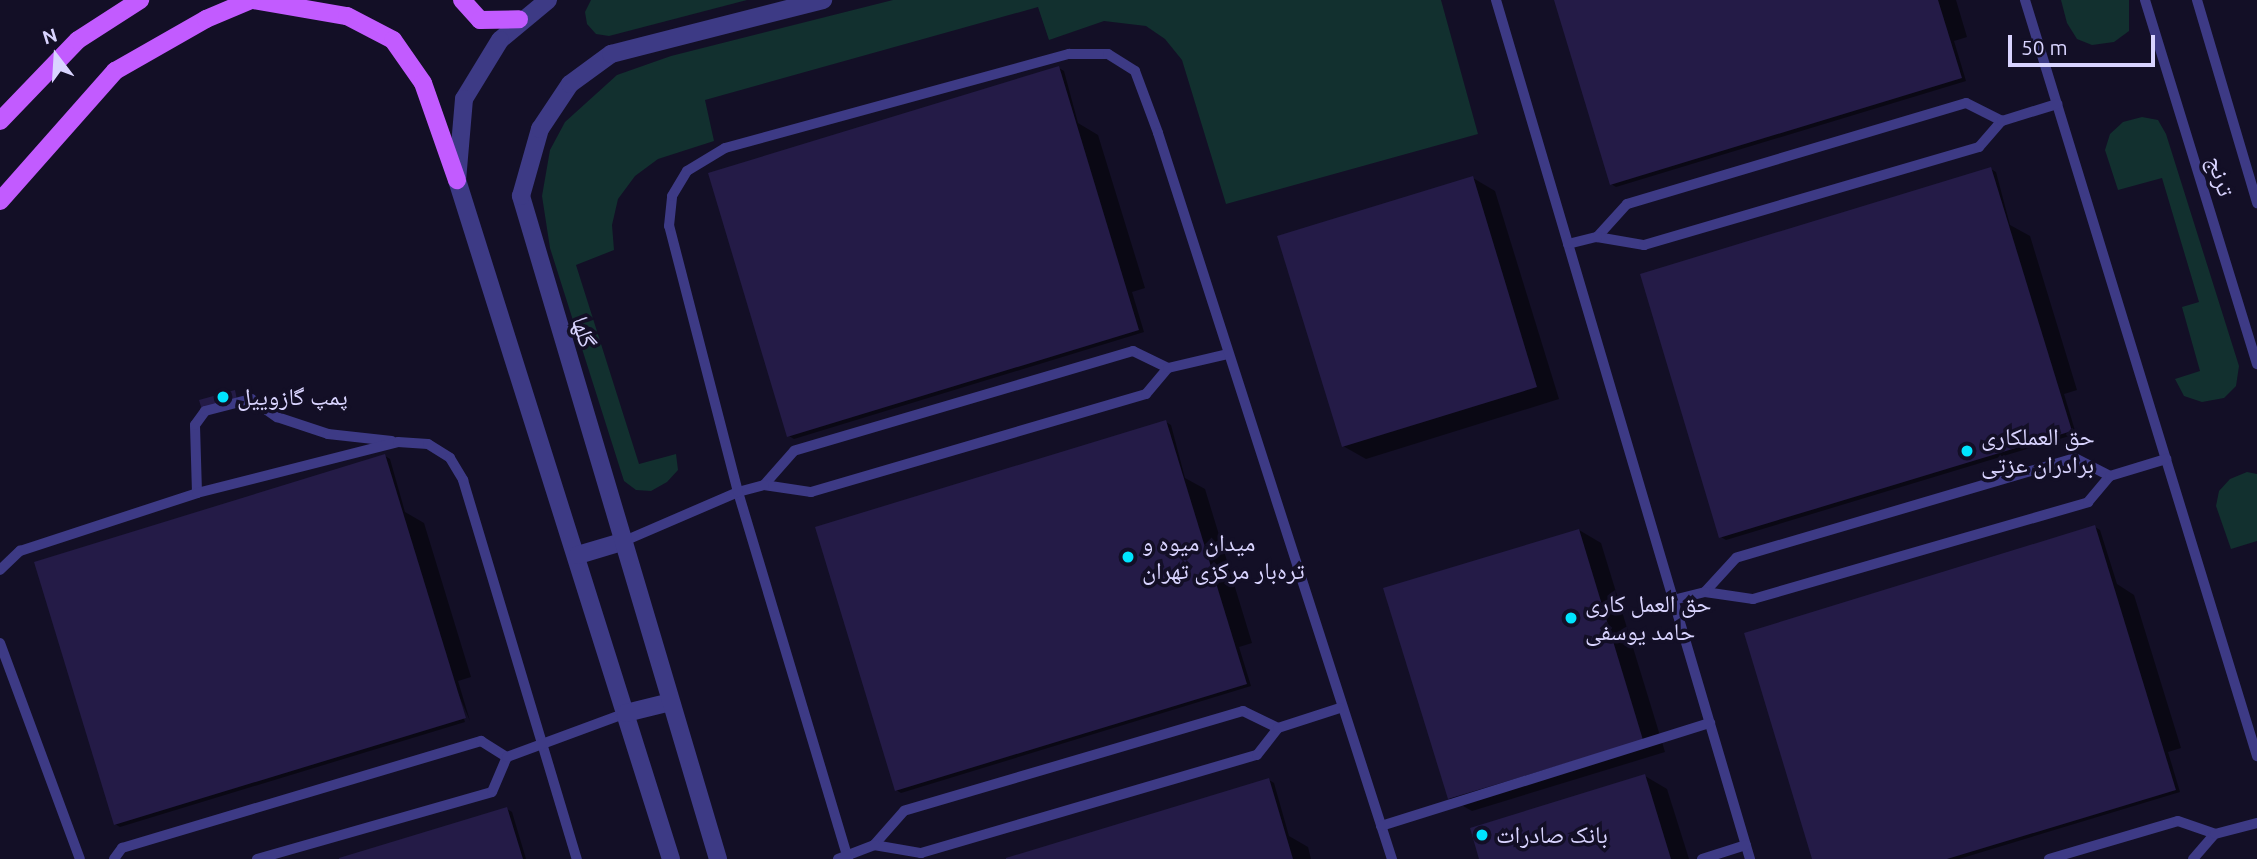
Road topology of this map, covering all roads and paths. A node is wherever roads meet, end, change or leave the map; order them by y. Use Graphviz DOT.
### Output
graph roads {
  1 [pos="140,0"];
  2 [pos="252,0"];
  3 [pos="462,0"];
  4 [pos="548,0"];
  5 [pos="823,0"];
  6 [pos="1496,0"];
  7 [pos="2025,0"];
  8 [pos="2145,0"];
  9 [pos="2197,0"];
  10 [pos="519,19"];
  11 [pos="2057,104"];
  12 [pos="0,121"];
  13 [pos="2002,121"];
  14 [pos="457,180"];
  15 [pos="0,201"];
  16 [pos="2257,203"];
  17 [pos="1597,237"];
  18 [pos="1568,244"];
  19 [pos="1228,354"];
  20 [pos="2257,364"];
  21 [pos="1168,368"];
  22 [pos="398,442"];
  23 [pos="2165,459"];
  24 [pos="2110,475"];
  25 [pos="764,485"];
  26 [pos="738,492"];
  27 [pos="197,493"];
  28 [pos="622,542"];
  29 [pos="578,555"];
  30 [pos="0,570"];
  31 [pos="1706,592"];
  32 [pos="1673,600"];
  33 [pos="0,643"];
  34 [pos="671,702"];
  35 [pos="1340,708"];
  36 [pos="626,713"];
  37 [pos="1710,723"];
  38 [pos="1278,729"];
  39 [pos="545,743"];
  40 [pos="2257,756"];
  41 [pos="507,757"];
  42 [pos="2257,823"];
  43 [pos="1381,826"];
  44 [pos="2215,834"];
  45 [pos="874,845"];
  46 [pos="1746,845"];
  47 [pos="845,858"];
  48 [pos="80,859"];
  49 [pos="114,859"];
  50 [pos="257,859"];
  51 [pos="577,859"];
  52 [pos="671,859"];
  53 [pos="718,859"];
  54 [pos="1392,859"];
  55 [pos="1702,859"];
  56 [pos="1750,859"];
  57 [pos="2049,859"];
  58 [pos="2193,859"];
  1 -- 12 [label="main road"];
  2 -- 14 [label="main road"];
  2 -- 15 [label="main road"];
  3 -- 10 [label="main road"];
  4 -- 10 [label="street"];
  5 -- 28 [label="street, گلها"];
  6 -- 18 [label="lane"];
  7 -- 11 [label="lane"];
  8 -- 20 [label="lane, ترنج"];
  9 -- 16 [label="lane, ترنج"];
  10 -- 14 [label="street"];
  11 -- 13 [label="lane"];
  11 -- 23 [label="lane"];
  13 -- 17 [label="lane"];
  13 -- 17 [label="lane"];
  14 -- 29 [label="street"];
  17 -- 18 [label="lane"];
  18 -- 32 [label="lane"];
  19 -- 21 [label="lane"];
  19 -- 26 [label="lane"];
  19 -- 35 [label="lane"];
  21 -- 25 [label="lane"];
  21 -- 25 [label="lane"];
  22 -- 27 [label="lane"];
  22 -- 27 [label="lane"];
  22 -- 39 [label="lane"];
  23 -- 24 [label="lane"];
  23 -- 40 [label="lane"];
  24 -- 31 [label="lane"];
  24 -- 31 [label="lane"];
  25 -- 26 [label="lane"];
  26 -- 28 [label="lane"];
  26 -- 47 [label="lane"];
  27 -- 30 [label="lane"];
  28 -- 29 [label="street"];
  28 -- 34 [label="street, گلها"];
  29 -- 36 [label="street"];
  31 -- 32 [label="lane"];
  32 -- 37 [label="lane"];
  33 -- 48 [label="lane"];
  34 -- 36 [label="street"];
  34 -- 53 [label="street, گلها"];
  35 -- 38 [label="lane"];
  35 -- 43 [label="lane"];
  36 -- 39 [label="lane"];
  36 -- 52 [label="street"];
  37 -- 43 [label="lane"];
  37 -- 46 [label="lane"];
  38 -- 45 [label="lane"];
  38 -- 45 [label="lane"];
  39 -- 41 [label="lane"];
  39 -- 51 [label="lane"];
  41 -- 49 [label="lane"];
  41 -- 50 [label="lane"];
  42 -- 44 [label="lane"];
  43 -- 54 [label="lane"];
  44 -- 57 [label="lane"];
  44 -- 58 [label="lane"];
  45 -- 47 [label="lane"];
  46 -- 55 [label="lane"];
  46 -- 56 [label="lane"];
}
